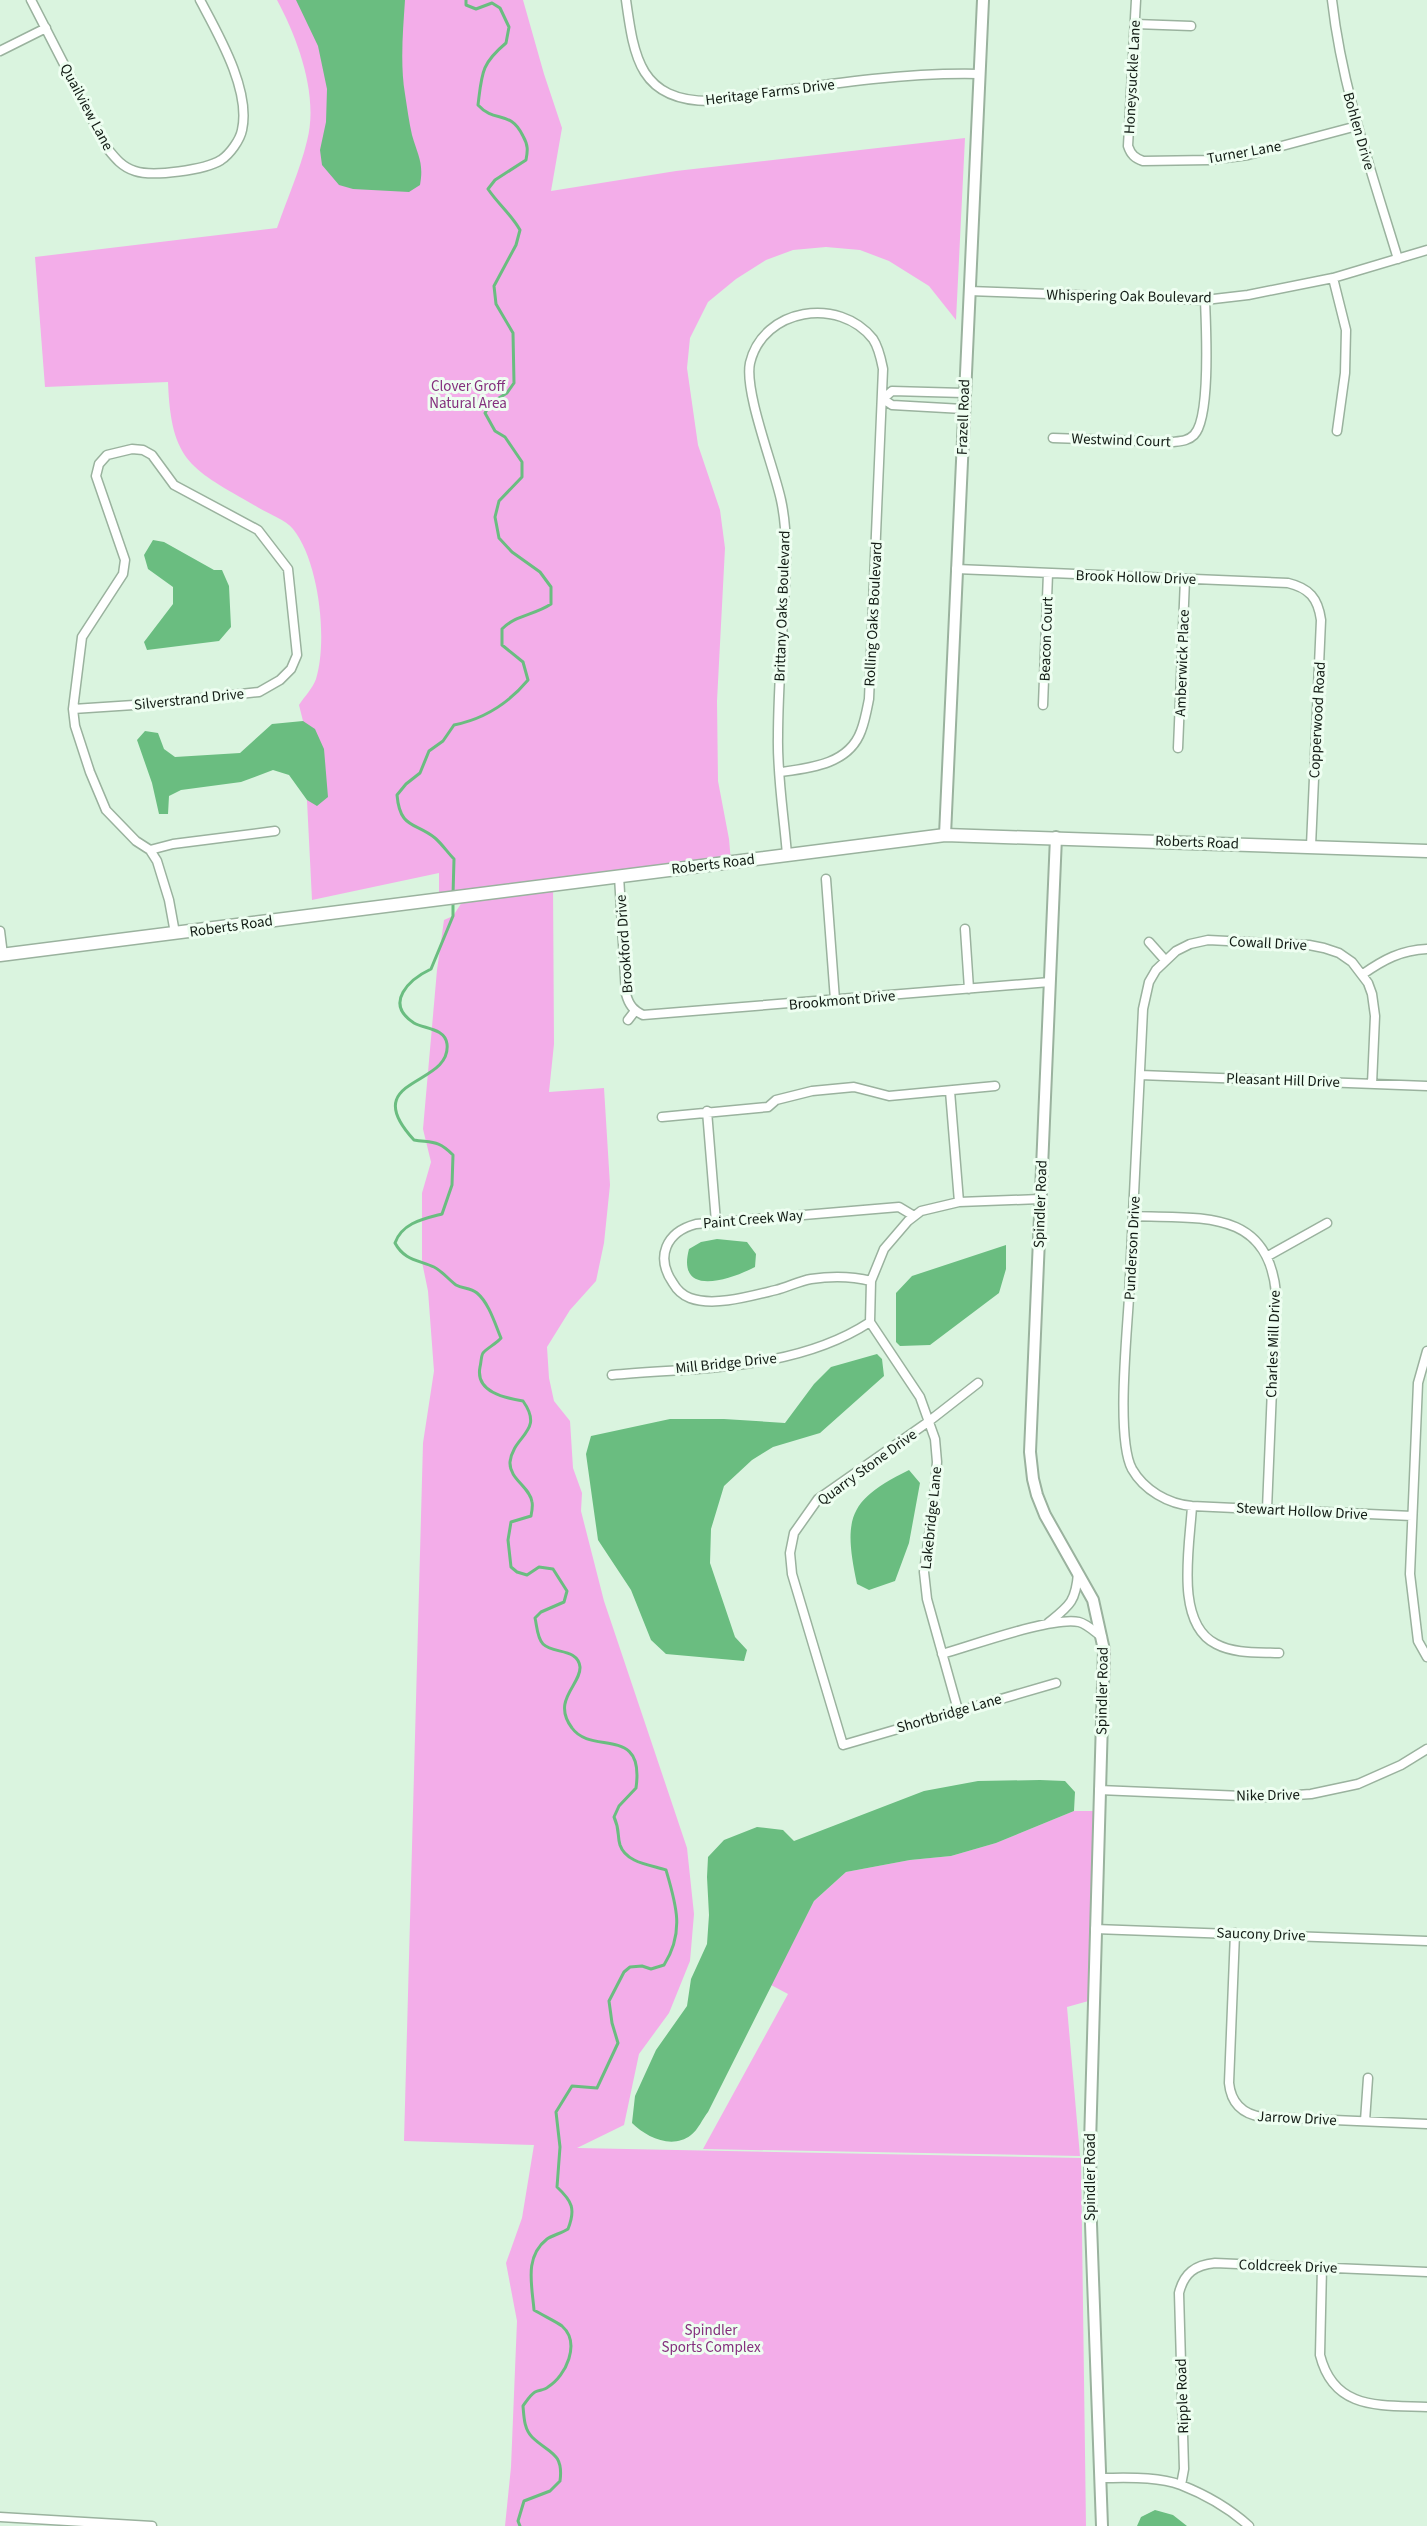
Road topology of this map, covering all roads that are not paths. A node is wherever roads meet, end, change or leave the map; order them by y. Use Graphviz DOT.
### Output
graph roads {
  1 [pos="32,0"];
  2 [pos="200,0"];
  3 [pos="626,0"];
  4 [pos="983,0"];
  5 [pos="1136,0"];
  6 [pos="1332,0"];
  7 [pos="1135,24"];
  8 [pos="1191,26"];
  9 [pos="46,28"];
  10 [pos="0,51"];
  11 [pos="979,74"];
  12 [pos="1357,126"];
  13 [pos="1131,154"];
  14 [pos="1427,250"];
  15 [pos="1398,259"];
  16 [pos="1333,278"];
  17 [pos="969,291"];
  18 [pos="1205,300"];
  19 [pos="964,393"];
  20 [pos="883,399"];
  21 [pos="963,409"];
  22 [pos="1337,431"];
  23 [pos="1053,438"];
  24 [pos="957,569"];
  25 [pos="1048,573"];
  26 [pos="1185,579"];
  27 [pos="1313,595"];
  28 [pos="1043,705"];
  29 [pos="73,709"];
  30 [pos="1178,748"];
  31 [pos="781,772"];
  32 [pos="275,831"];
  33 [pos="945,835"];
  34 [pos="1056,837"];
  35 [pos="1311,846"];
  36 [pos="150,850"];
  37 [pos="1427,851"];
  38 [pos="787,855"];
  39 [pos="619,876"];
  40 [pos="826,879"];
  41 [pos="965,929"];
  42 [pos="0,931"];
  43 [pos="175,933"];
  44 [pos="1149,942"];
  45 [pos="1427,950"];
  46 [pos="1,955"];
  47 [pos="1165,960"];
  48 [pos="1362,974"];
  49 [pos="1050,981"];
  50 [pos="969,988"];
  51 [pos="835,1000"];
  52 [pos="635,1011"];
  53 [pos="628,1020"];
  54 [pos="1140,1075"];
  55 [pos="1372,1084"];
  56 [pos="995,1086"];
  57 [pos="1427,1086"];
  58 [pos="950,1091"];
  59 [pos="707,1111"];
  60 [pos="662,1117"];
  61 [pos="1040,1199"];
  62 [pos="959,1202"];
  63 [pos="914,1216"];
  64 [pos="1133,1216"];
  65 [pos="716,1222"];
  66 [pos="1327,1223"];
  67 [pos="1268,1256"];
  68 [pos="871,1281"];
  69 [pos="870,1322"];
  70 [pos="1427,1351"];
  71 [pos="612,1375"];
  72 [pos="978,1383"];
  73 [pos="928,1422"];
  74 [pos="1192,1506"];
  75 [pos="1267,1509"];
  76 [pos="1412,1516"];
  77 [pos="1078,1572"];
  78 [pos="1047,1623"];
  79 [pos="1102,1637"];
  80 [pos="1279,1653"];
  81 [pos="942,1654"];
  82 [pos="1427,1657"];
  83 [pos="1056,1683"];
  84 [pos="958,1710"];
  85 [pos="843,1745"];
  86 [pos="1427,1749"];
  87 [pos="1099,1790"];
  88 [pos="1095,1929"];
  89 [pos="1235,1933"];
  90 [pos="1427,1941"];
  91 [pos="1368,2078"];
  92 [pos="1365,2121"];
  93 [pos="1427,2124"];
  94 [pos="1322,2267"];
  95 [pos="1427,2272"];
  96 [pos="1179,2306"];
  97 [pos="1427,2407"];
  98 [pos="1101,2478"];
  99 [pos="1181,2485"];
  100 [pos="0,2517"];
  101 [pos="91,2525"];
  102 [pos="152,2526"];
  103 [pos="1102,2526"];
  104 [pos="1249,2526"];
  1 -- 9 [label="street, Quailview Lane"];
  2 -- 9 [label="street, Quailview Lane"];
  3 -- 11 [label="street, Heritage Farms Drive"];
  4 -- 11 [label="street, Frazell Road"];
  5 -- 7 [label="street, Honeysuckle Lane"];
  6 -- 12 [label="street, Bohlen Drive"];
  7 -- 8 [label="street"];
  7 -- 13 [label="street, Honeysuckle Lane"];
  9 -- 10 [label="street"];
  11 -- 17 [label="street, Frazell Road"];
  12 -- 13 [label="street, Turner Lane"];
  12 -- 15 [label="street, Bohlen Drive"];
  14 -- 15 [label="street, Whispering Oak Boulevard"];
  15 -- 16 [label="street, Whispering Oak Boulevard"];
  16 -- 18 [label="street, Whispering Oak Boulevard"];
  16 -- 22 [label="street"];
  17 -- 18 [label="street, Whispering Oak Boulevard"];
  17 -- 19 [label="street, Frazell Road"];
  18 -- 23 [label="street, Westwind Court"];
  19 -- 20 [label="street"];
  19 -- 21 [label="street, Frazell Road"];
  20 -- 21 [label="street"];
  20 -- 31 [label="street, Rolling Oaks Boulevard"];
  20 -- 31 [label="street, Brittany Oaks Boulevard"];
  21 -- 24 [label="street, Frazell Road"];
  24 -- 25 [label="street, Brook Hollow Drive"];
  24 -- 33 [label="street, Frazell Road"];
  25 -- 26 [label="street, Brook Hollow Drive"];
  25 -- 28 [label="street, Beacon Court"];
  26 -- 27 [label="street, Brook Hollow Drive"];
  26 -- 30 [label="street, Amberwick Place"];
  27 -- 35 [label="street, Copperwood Road"];
  29 -- 29 [label="street, Silverstrand Drive"];
  29 -- 36 [label="street"];
  31 -- 38 [label="street, Brittany Oaks Boulevard"];
  32 -- 36 [label="street"];
  33 -- 34 [label="main road, Roberts Road"];
  33 -- 38 [label="main road, Roberts Road"];
  34 -- 35 [label="main road, Roberts Road"];
  34 -- 49 [label="street, Spindler Road"];
  35 -- 37 [label="main road, Roberts Road"];
  36 -- 43 [label="street"];
  38 -- 39 [label="main road, Roberts Road"];
  39 -- 43 [label="main road, Roberts Road"];
  39 -- 52 [label="street, Brookford Drive"];
  40 -- 51 [label="street"];
  41 -- 50 [label="street"];
  42 -- 46 [label="street"];
  43 -- 46 [label="main road, Roberts Road"];
  44 -- 47 [label="street"];
  45 -- 48 [label="street"];
  47 -- 48 [label="street, Cowall Drive"];
  47 -- 54 [label="street, Punderson Drive"];
  48 -- 55 [label="street, Cowall Drive"];
  49 -- 50 [label="street, Brookmont Drive"];
  49 -- 61 [label="street, Spindler Road"];
  50 -- 51 [label="street, Brookmont Drive"];
  51 -- 52 [label="street, Brookmont Drive"];
  52 -- 53 [label="street"];
  54 -- 55 [label="street, Pleasant Hill Drive"];
  54 -- 64 [label="street, Punderson Drive"];
  55 -- 57 [label="street, Pleasant Hill Drive"];
  56 -- 58 [label="street"];
  58 -- 59 [label="street"];
  58 -- 62 [label="street"];
  59 -- 60 [label="street"];
  59 -- 65 [label="street"];
  61 -- 62 [label="street"];
  61 -- 77 [label="street, Spindler Road"];
  62 -- 63 [label="street"];
  63 -- 65 [label="street, Paint Creek Way"];
  63 -- 68 [label="street"];
  64 -- 67 [label="street, Charles Mill Drive"];
  64 -- 74 [label="street, Punderson Drive"];
  65 -- 68 [label="street, Paint Creek Way"];
  66 -- 67 [label="street"];
  67 -- 75 [label="street, Charles Mill Drive"];
  68 -- 69 [label="street"];
  69 -- 71 [label="street, Mill Bridge Drive"];
  69 -- 73 [label="street, Lakebridge Lane"];
  70 -- 76 [label="street"];
  72 -- 73 [label="street, Quarry Stone Drive"];
  73 -- 81 [label="street, Lakebridge Lane"];
  73 -- 85 [label="street, Quarry Stone Drive"];
  74 -- 75 [label="street, Stewart Hollow Drive"];
  74 -- 80 [label="street"];
  75 -- 76 [label="street, Stewart Hollow Drive"];
  76 -- 82 [label="street"];
  77 -- 78 [label="street"];
  77 -- 79 [label="street, Spindler Road"];
  78 -- 79 [label="street"];
  78 -- 81 [label="street"];
  79 -- 87 [label="street, Spindler Road"];
  81 -- 84 [label="street, Lakebridge Lane"];
  83 -- 84 [label="street, Shortbridge Lane"];
  84 -- 85 [label="street, Shortbridge Lane"];
  86 -- 87 [label="street, Nike Drive"];
  87 -- 88 [label="street, Spindler Road"];
  88 -- 89 [label="street, Saucony Drive"];
  88 -- 98 [label="street, Spindler Road"];
  89 -- 90 [label="street, Saucony Drive"];
  89 -- 92 [label="street, Jarrow Drive"];
  91 -- 92 [label="street"];
  92 -- 93 [label="street, Jarrow Drive"];
  94 -- 95 [label="street, Coldcreek Drive"];
  94 -- 96 [label="street, Coldcreek Drive"];
  94 -- 97 [label="street"];
  96 -- 99 [label="street, Ripple Road"];
  98 -- 99 [label="street"];
  98 -- 103 [label="street, Spindler Road"];
  99 -- 104 [label="street"];
  100 -- 101 [label="street"];
  101 -- 102 [label="street"];
}
